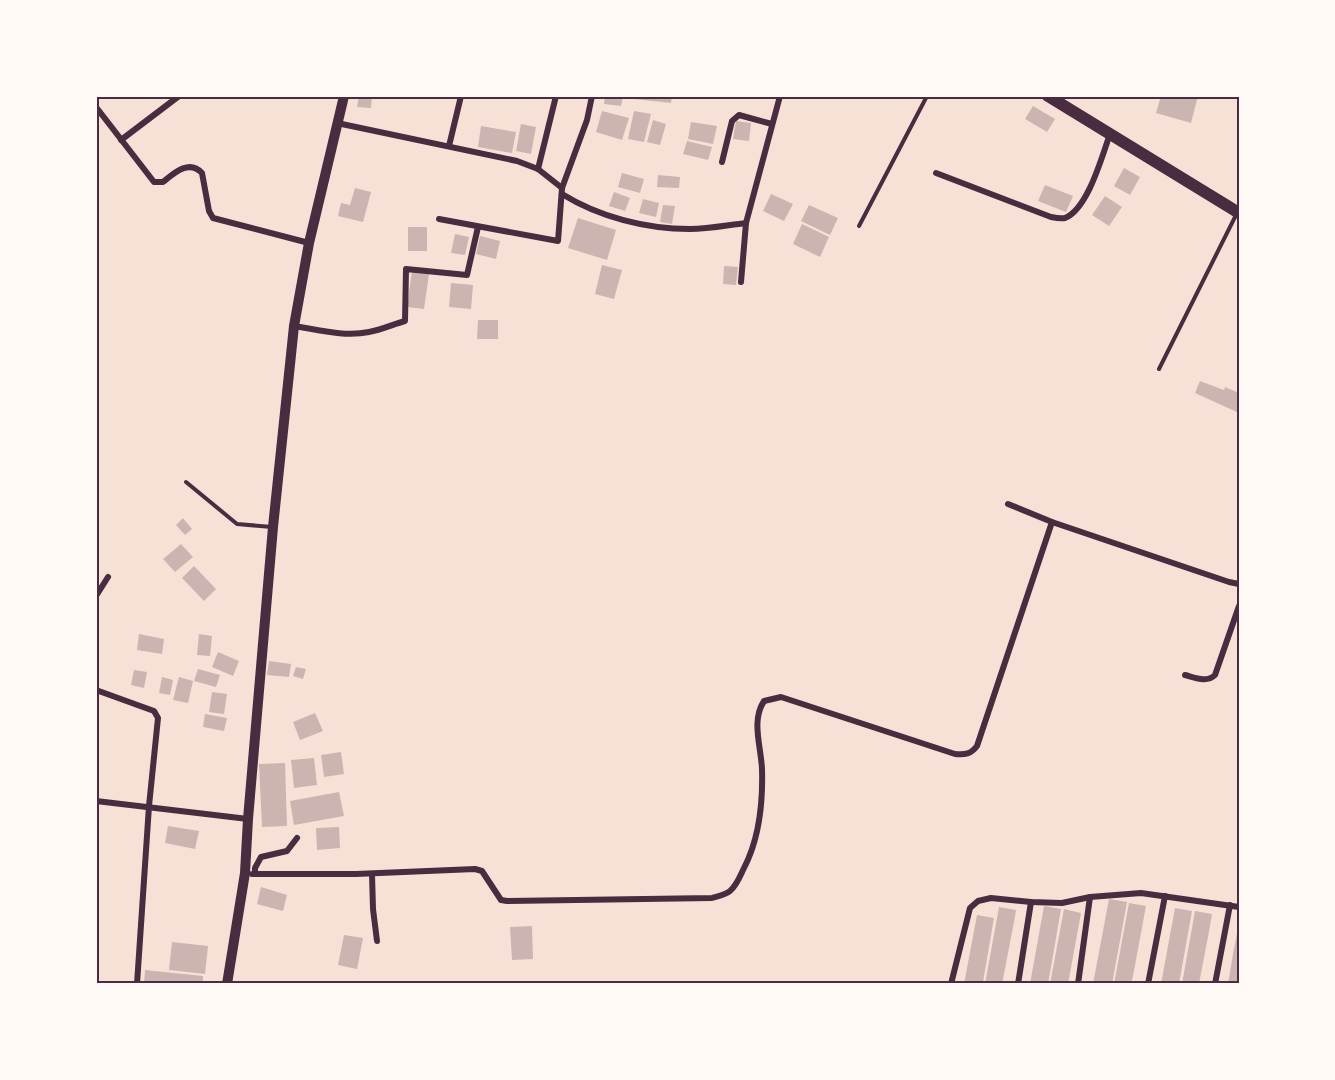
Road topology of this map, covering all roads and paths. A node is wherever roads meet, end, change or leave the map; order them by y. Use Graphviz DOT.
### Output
graph roads {
  1 [pos="179,96"];
  2 [pos="344,96"];
  3 [pos="461,96"];
  4 [pos="556,96"];
  5 [pos="592,96"];
  6 [pos="780,96"];
  7 [pos="927,96"];
  8 [pos="1048,96"];
  9 [pos="96,107"];
  10 [pos="337,123"];
  11 [pos="772,124"];
  12 [pos="1110,133"];
  13 [pos="121,140"];
  14 [pos="448,146"];
  15 [pos="722,162"];
  16 [pos="538,169"];
  17 [pos="936,172"];
  18 [pos="562,191"];
  19 [pos="1238,213"];
  20 [pos="439,219"];
  21 [pos="746,224"];
  22 [pos="859,226"];
  23 [pos="478,227"];
  24 [pos="309,243"];
  25 [pos="741,282"];
  26 [pos="294,326"];
  27 [pos="1159,369"];
  28 [pos="186,482"];
  29 [pos="1008,504"];
  30 [pos="1052,522"];
  31 [pos="273,527"];
  32 [pos="108,577"];
  33 [pos="1239,584"];
  34 [pos="96,596"];
  35 [pos="1239,606"];
  36 [pos="1185,675"];
  37 [pos="96,690"];
  38 [pos="96,801"];
  39 [pos="149,807"];
  40 [pos="248,819"];
  41 [pos="297,838"];
  42 [pos="250,874"];
  43 [pos="372,874"];
  44 [pos="1165,896"];
  45 [pos="1090,897"];
  46 [pos="1031,902"];
  47 [pos="1230,905"];
  48 [pos="1239,907"];
  49 [pos="377,941"];
  50 [pos="137,984"];
  51 [pos="227,984"];
  52 [pos="232,984"];
  53 [pos="951,984"];
  54 [pos="1018,984"];
  55 [pos="1078,984"];
  56 [pos="1148,984"];
  57 [pos="1215,984"];
  1 -- 13 [label="street"];
  2 -- 10 [label="street"];
  3 -- 14 [label="street"];
  4 -- 16 [label="street"];
  5 -- 18 [label="street"];
  6 -- 11 [label="street"];
  7 -- 22 [label="lane"];
  8 -- 12 [label="main road"];
  9 -- 13 [label="street"];
  10 -- 14 [label="street"];
  10 -- 24 [label="street"];
  11 -- 15 [label="street"];
  11 -- 21 [label="street"];
  12 -- 17 [label="street"];
  12 -- 19 [label="main road"];
  13 -- 24 [label="street"];
  14 -- 16 [label="street"];
  16 -- 18 [label="street"];
  18 -- 21 [label="street"];
  18 -- 23 [label="street"];
  19 -- 27 [label="lane"];
  20 -- 23 [label="street"];
  21 -- 25 [label="street"];
  23 -- 26 [label="street"];
  24 -- 26 [label="street"];
  26 -- 31 [label="street"];
  28 -- 31 [label="lane"];
  29 -- 30 [label="street"];
  30 -- 33 [label="street"];
  30 -- 43 [label="street"];
  31 -- 40 [label="street"];
  32 -- 34 [label="street"];
  35 -- 36 [label="street"];
  37 -- 39 [label="street"];
  38 -- 39 [label="street"];
  39 -- 40 [label="street"];
  39 -- 50 [label="street"];
  40 -- 42 [label="street"];
  41 -- 42 [label="street"];
  42 -- 43 [label="street"];
  42 -- 51 [label="street"];
  43 -- 49 [label="street"];
  44 -- 45 [label="street"];
  44 -- 47 [label="street"];
  44 -- 56 [label="street"];
  45 -- 46 [label="street"];
  45 -- 55 [label="street"];
  46 -- 53 [label="street"];
  46 -- 54 [label="street"];
  47 -- 48 [label="street"];
  47 -- 57 [label="street"];
  51 -- 52 [label="street"];
}
